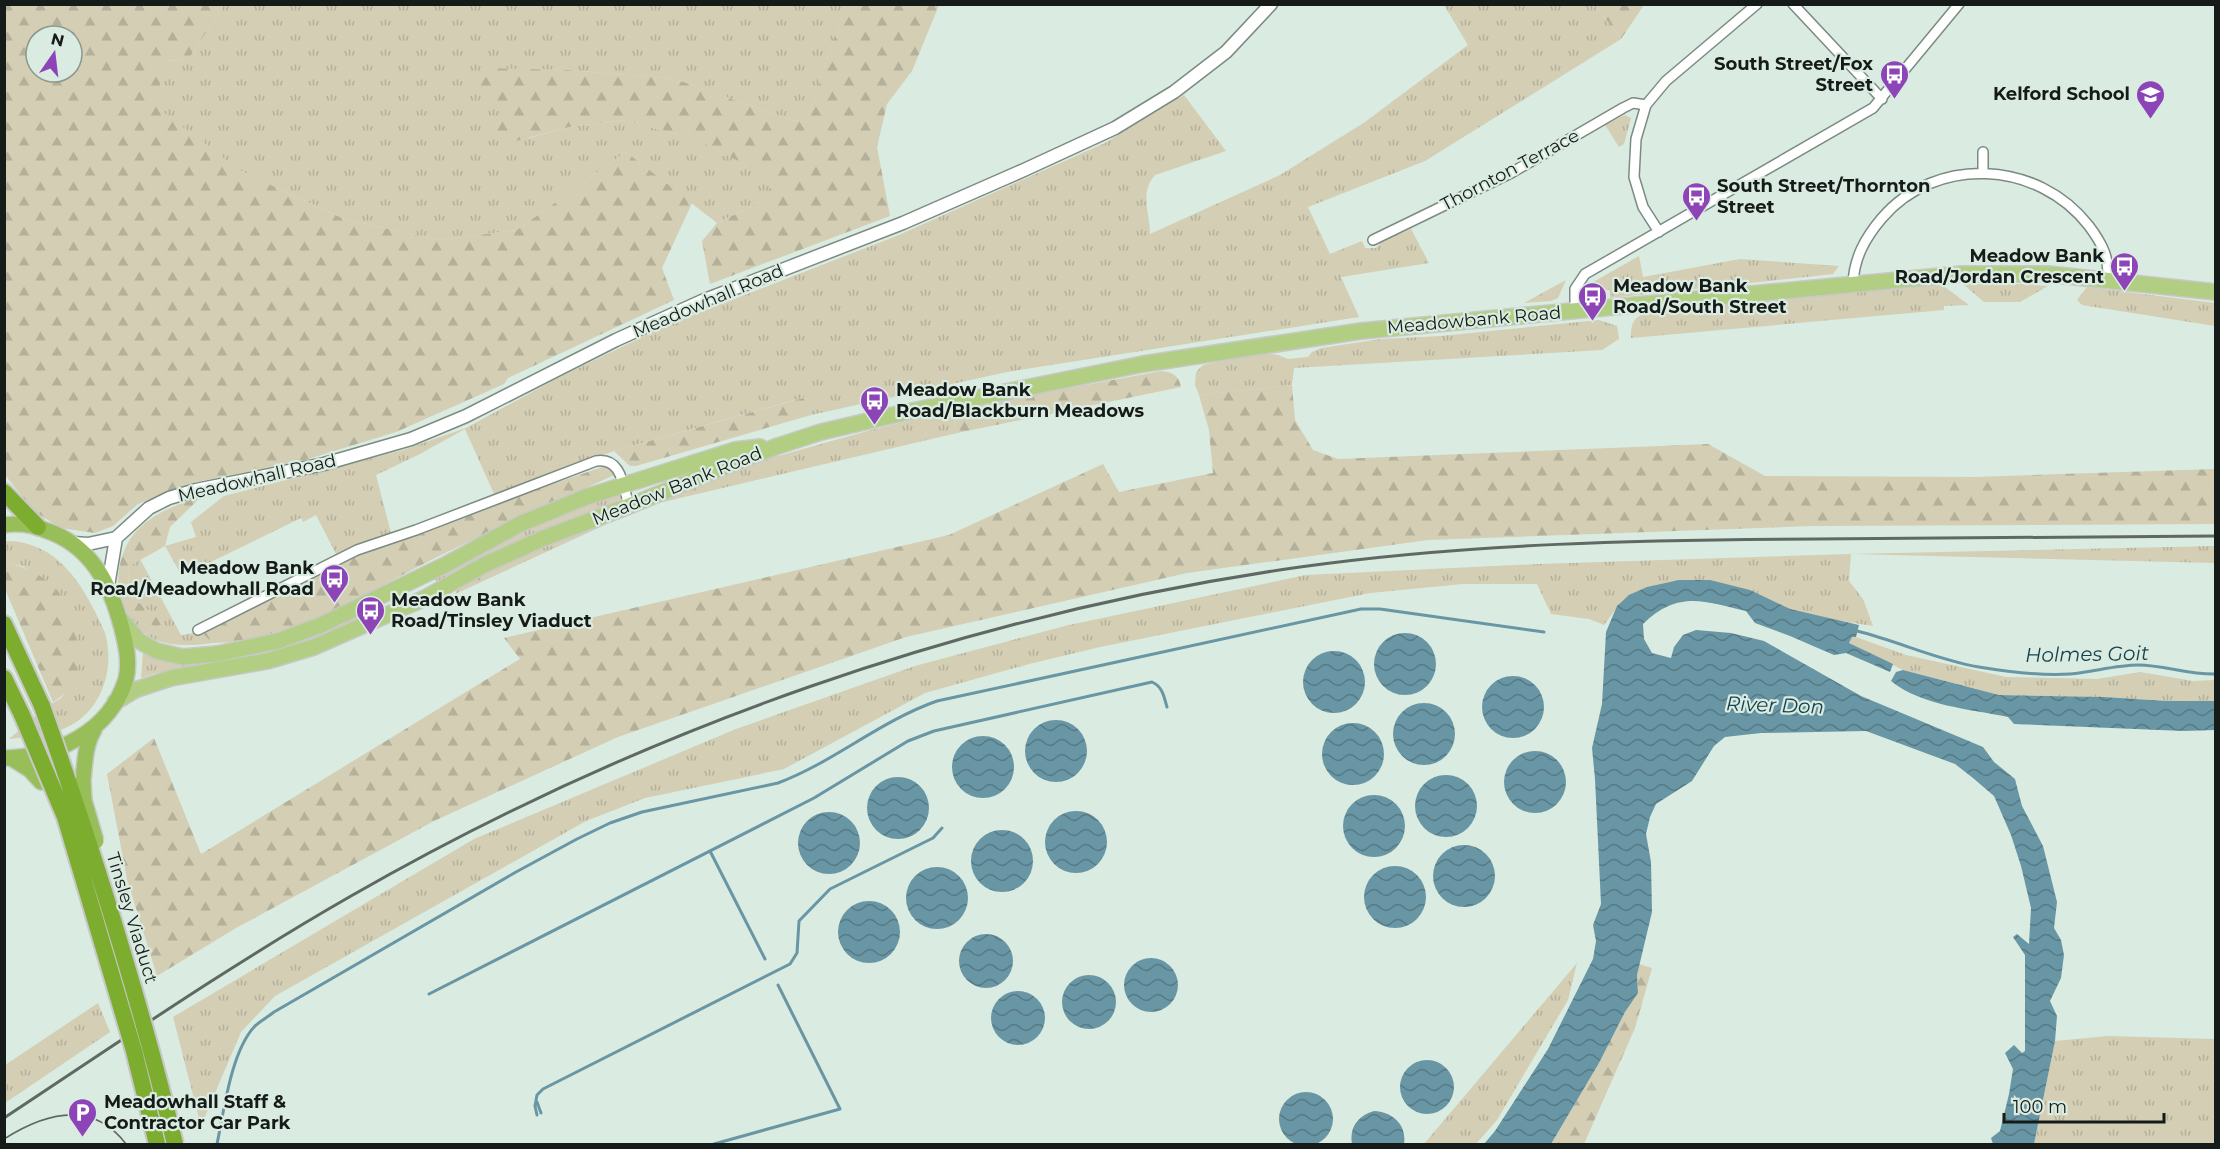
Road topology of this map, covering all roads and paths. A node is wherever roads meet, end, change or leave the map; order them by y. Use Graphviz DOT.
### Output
graph roads {
  1 [pos="1271,4"];
  2 [pos="1757,4"];
  3 [pos="1793,4"];
  4 [pos="1959,4"];
  5 [pos="1882,99"];
  6 [pos="1646,105"];
  7 [pos="1983,152"];
  8 [pos="1983,172"];
  9 [pos="1659,232"];
  10 [pos="1373,240"];
  11 [pos="2107,280"];
  12 [pos="1853,284"];
  13 [pos="2216,287"];
  14 [pos="2215,292"];
  15 [pos="1575,310"];
  16 [pos="778,446"];
  17 [pos="622,484"];
  18 [pos="4,492"];
  19 [pos="629,506"];
  20 [pos="4,525"];
  21 [pos="38,527"];
  22 [pos="116,538"];
  23 [pos="74,543"];
  24 [pos="413,580"];
  25 [pos="108,586"];
  26 [pos="423,598"];
  27 [pos="119,617"];
  28 [pos="4,624"];
  29 [pos="198,630"];
  30 [pos="4,678"];
  31 [pos="115,702"];
  32 [pos="95,727"];
  33 [pos="8,758"];
  34 [pos="151,1144"];
  35 [pos="157,1144"];
  36 [pos="175,1144"];
  37 [pos="181,1144"];
  1 -- 22 [label="street, Meadowhall Road"];
  2 -- 6 [label="street"];
  3 -- 5 [label="street"];
  4 -- 5 [label="street"];
  5 -- 9 [label="street"];
  6 -- 9 [label="street"];
  6 -- 10 [label="street, Thornton Terrace"];
  7 -- 8 [label="street"];
  8 -- 11 [label="street"];
  8 -- 12 [label="street"];
  9 -- 15 [label="street"];
  11 -- 12 [label="main road, Meadowbank Road"];
  11 -- 14 [label="main road, Meadowbank Road"];
  12 -- 15 [label="main road, Meadowbank Road"];
  13 -- 14 [label="street"];
  15 -- 16 [label="main road, Meadowbank Road"];
  16 -- 17 [label="main road, Meadow Bank Road"];
  16 -- 19 [label="main road, Meadow Bank Road"];
  17 -- 19 [label="street"];
  17 -- 24 [label="main road, Meadow Bank Road"];
  17 -- 29 [label="street"];
  18 -- 21 [label="highway"];
  19 -- 26 [label="main road, Meadow Bank Road"];
  20 -- 21 [label="highway"];
  21 -- 23 [label="highway"];
  22 -- 23 [label="street"];
  22 -- 25 [label="street"];
  23 -- 25 [label="highway"];
  24 -- 26 [label="main road"];
  24 -- 27 [label="main road, Meadow Bank Road"];
  25 -- 27 [label="highway"];
  26 -- 31 [label="main road, Meadow Bank Road"];
  27 -- 31 [label="highway"];
  28 -- 36 [label="highway, Tinsley Viaduct, bridge"];
  30 -- 35 [label="highway, Tinsley Viaduct, bridge"];
  31 -- 32 [label="highway"];
  32 -- 33 [label="highway"];
  32 -- 37 [label="highway, Tinsley Viaduct, bridge"];
  33 -- 34 [label="highway"];
}
